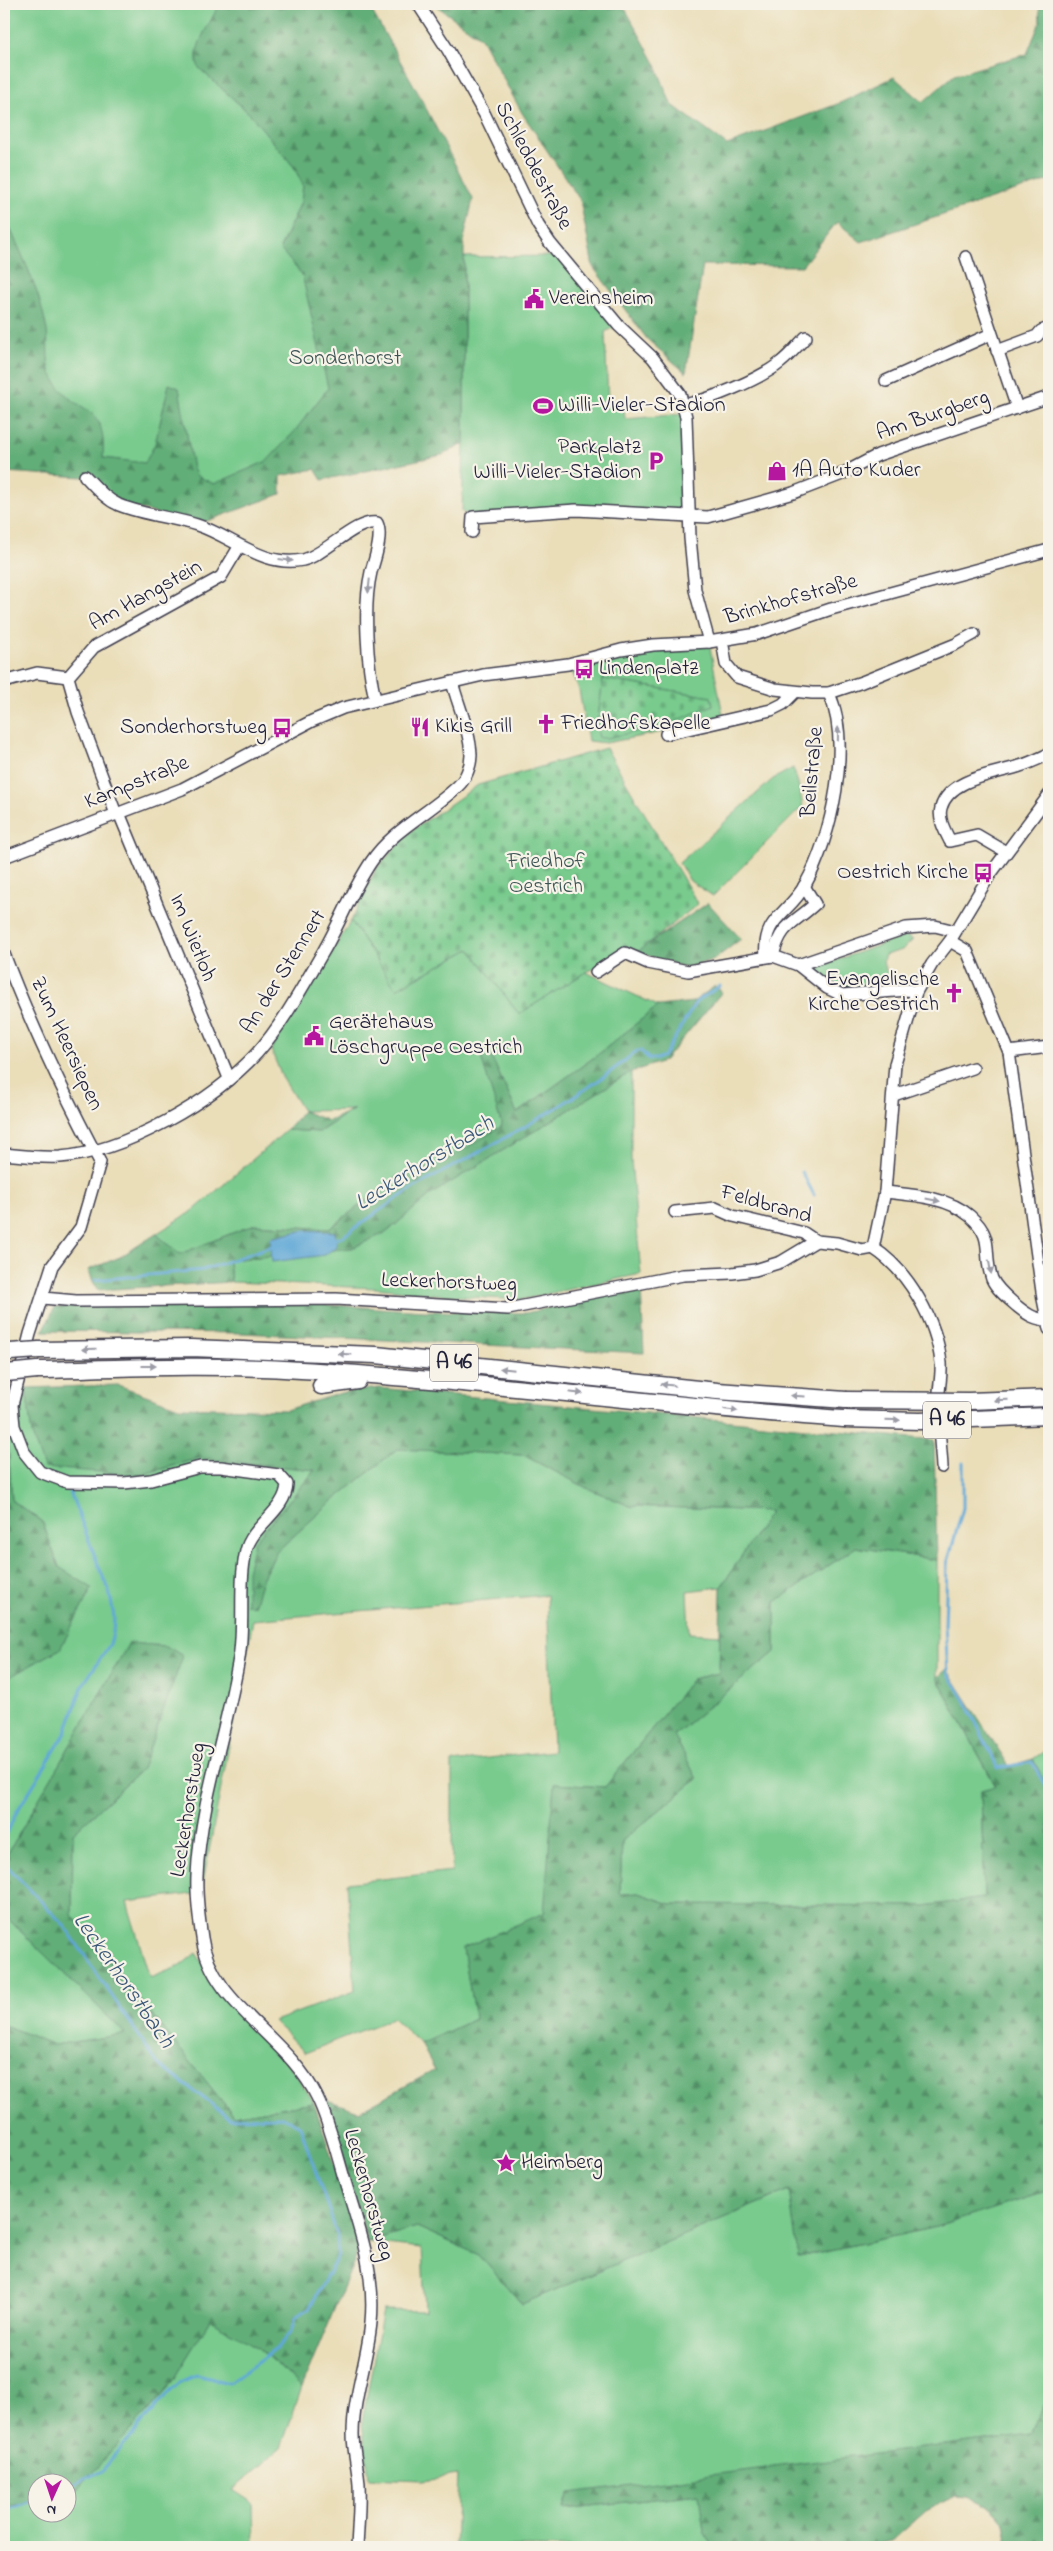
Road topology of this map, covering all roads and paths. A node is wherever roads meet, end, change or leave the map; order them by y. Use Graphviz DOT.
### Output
graph roads {
  1 [pos="418,4"];
  2 [pos="966,257"];
  3 [pos="1049,328"];
  4 [pos="991,334"];
  5 [pos="806,337"];
  6 [pos="997,351"];
  7 [pos="886,381"];
  8 [pos="1049,397"];
  9 [pos="684,405"];
  10 [pos="1017,408"];
  11 [pos="85,476"];
  12 [pos="689,517"];
  13 [pos="472,532"];
  14 [pos="240,547"];
  15 [pos="1049,550"];
  16 [pos="974,634"];
  17 [pos="722,640"];
  18 [pos="709,642"];
  19 [pos="68,677"];
  20 [pos="4,682"];
  21 [pos="452,682"];
  22 [pos="795,692"];
  23 [pos="829,693"];
  24 [pos="374,699"];
  25 [pos="666,734"];
  26 [pos="1049,754"];
  27 [pos="1049,795"];
  28 [pos="117,813"];
  29 [pos="1006,852"];
  30 [pos="4,857"];
  31 [pos="804,886"];
  32 [pos="952,936"];
  33 [pos="4,954"];
  34 [pos="766,957"];
  35 [pos="798,965"];
  36 [pos="596,972"];
  37 [pos="916,992"];
  38 [pos="1049,1048"];
  39 [pos="1009,1052"];
  40 [pos="973,1068"];
  41 [pos="229,1078"];
  42 [pos="894,1094"];
  43 [pos="94,1150"];
  44 [pos="4,1154"];
  45 [pos="885,1192"];
  46 [pos="675,1212"];
  47 [pos="816,1241"];
  48 [pos="873,1248"];
  49 [pos="43,1298"];
  50 [pos="1049,1323"];
  51 [pos="7,1352"];
  52 [pos="83,1369"];
  53 [pos="5,1373"];
  54 [pos="134,1378"];
  55 [pos="423,1379"];
  56 [pos="320,1386"];
  57 [pos="1049,1398"];
  58 [pos="1049,1416"];
  59 [pos="942,1467"];
  60 [pos="357,2547"];
  1 -- 9 [label="street, Schleddestraße"];
  2 -- 4 [label="street"];
  3 -- 6 [label="street"];
  4 -- 6 [label="street"];
  4 -- 7 [label="street"];
  5 -- 9 [label="street"];
  6 -- 10 [label="street"];
  8 -- 10 [label="street, Am Burgberg"];
  9 -- 12 [label="street, Schleddestraße"];
  10 -- 12 [label="street, Am Burgberg"];
  11 -- 14 [label="street"];
  12 -- 13 [label="street, Am Burgberg"];
  12 -- 18 [label="street, Schleddestraße"];
  14 -- 19 [label="street, Am Hangstein"];
  14 -- 24 [label="street, one-way"];
  15 -- 17 [label="street, Brinkhofstraße"];
  16 -- 23 [label="street"];
  17 -- 18 [label="street, Brinkhofstraße"];
  17 -- 22 [label="street, Beilstraße"];
  18 -- 21 [label="street, Brinkhofstraße"];
  19 -- 20 [label="street"];
  19 -- 28 [label="street"];
  21 -- 24 [label="street, Kampstraße"];
  21 -- 41 [label="street, An der Stennert"];
  22 -- 23 [label="street, Beilstraße"];
  22 -- 25 [label="street, Beilstraße"];
  31 -- 23 [label="street, Beilstraße, one-way"];
  24 -- 28 [label="street, Kampstraße"];
  26 -- 29 [label="street"];
  27 -- 29 [label="street"];
  28 -- 30 [label="street, Kampstraße"];
  28 -- 41 [label="street, Im Wietloh"];
  29 -- 32 [label="street"];
  31 -- 34 [label="street, Beilstraße"];
  31 -- 34 [label="street"];
  32 -- 35 [label="street"];
  32 -- 37 [label="street"];
  32 -- 39 [label="street"];
  33 -- 43 [label="street, Zum Heersiepen"];
  34 -- 35 [label="street"];
  34 -- 36 [label="street"];
  35 -- 37 [label="street"];
  37 -- 42 [label="street"];
  38 -- 39 [label="street"];
  39 -- 50 [label="street"];
  40 -- 42 [label="street"];
  41 -- 43 [label="street, An der Stennert"];
  42 -- 45 [label="street"];
  43 -- 44 [label="street, An der Stennert"];
  43 -- 49 [label="street, Leckerhorstweg"];
  45 -- 48 [label="street"];
  45 -- 50 [label="street, one-way"];
  46 -- 47 [label="street, Feldbrand"];
  47 -- 48 [label="street"];
  47 -- 49 [label="street, Leckerhorstweg"];
  48 -- 59 [label="street"];
  49 -- 60 [label="street, Leckerhorstweg"];
  57 -- 51 [label="highway, A 46, one-way, bridge"];
  52 -- 53 [label="highway, A 46, bridge"];
  52 -- 54 [label="highway"];
  52 -- 55 [label="highway, A 46, one-way"];
  55 -- 56 [label="highway"];
  55 -- 58 [label="highway, A 46, one-way, bridge"];
}
